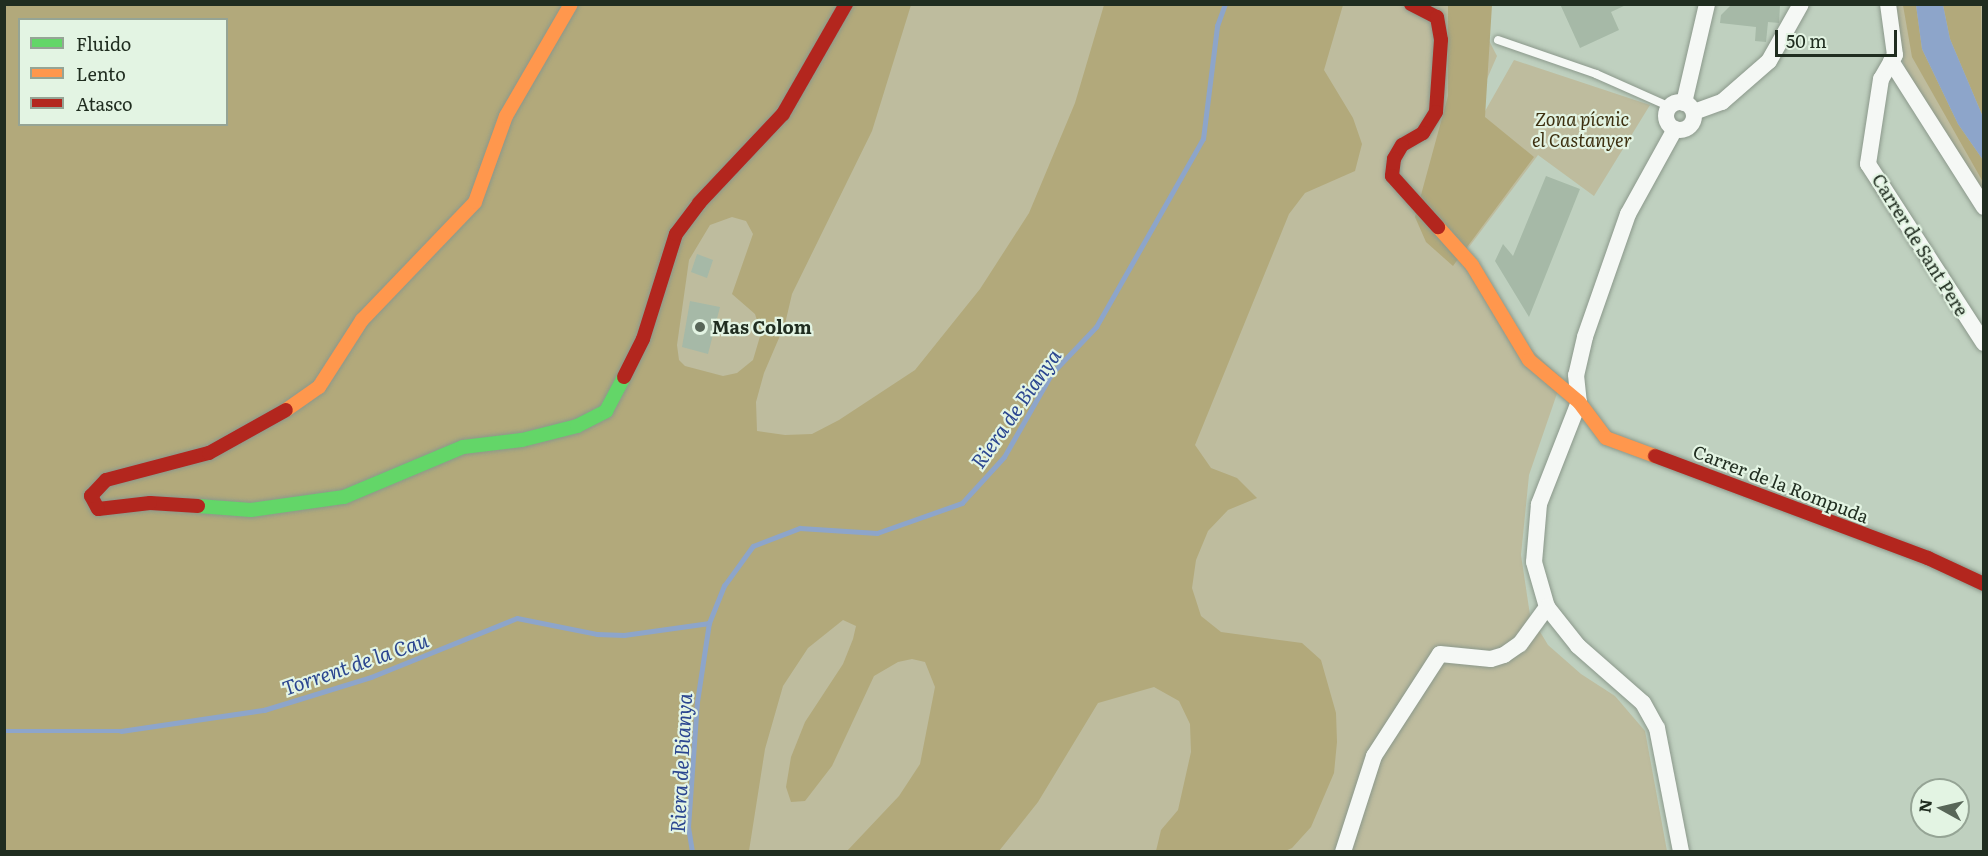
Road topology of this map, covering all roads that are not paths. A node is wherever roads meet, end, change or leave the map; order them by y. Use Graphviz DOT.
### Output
graph roads {
  1 [pos="571,4"];
  2 [pos="846,4"];
  3 [pos="1411,4"];
  4 [pos="1707,4"];
  5 [pos="1801,4"];
  6 [pos="1888,4"];
  7 [pos="1498,40"];
  8 [pos="1891,61"];
  9 [pos="1682,107"];
  10 [pos="1675,129"];
  11 [pos="1983,207"];
  12 [pos="1983,343"];
  13 [pos="1579,402"];
  14 [pos="1983,584"];
  15 [pos="1547,607"];
  16 [pos="1343,852"];
  17 [pos="1681,852"];
  1 -- 2 [label="street"];
  3 -- 13 [label="street, Carrer de la Rompuda"];
  4 -- 9 [label="street"];
  5 -- 9 [label="street"];
  6 -- 8 [label="street, Carrer de Sant Pere"];
  7 -- 9 [label="lane"];
  8 -- 11 [label="street"];
  8 -- 12 [label="street, Carrer de Sant Pere"];
  9 -- 10 [label="street"];
  9 -- 10 [label="street"];
  10 -- 13 [label="street"];
  13 -- 14 [label="street, Carrer de la Rompuda"];
  13 -- 15 [label="street"];
  15 -- 16 [label="street"];
  15 -- 17 [label="street"];
}
